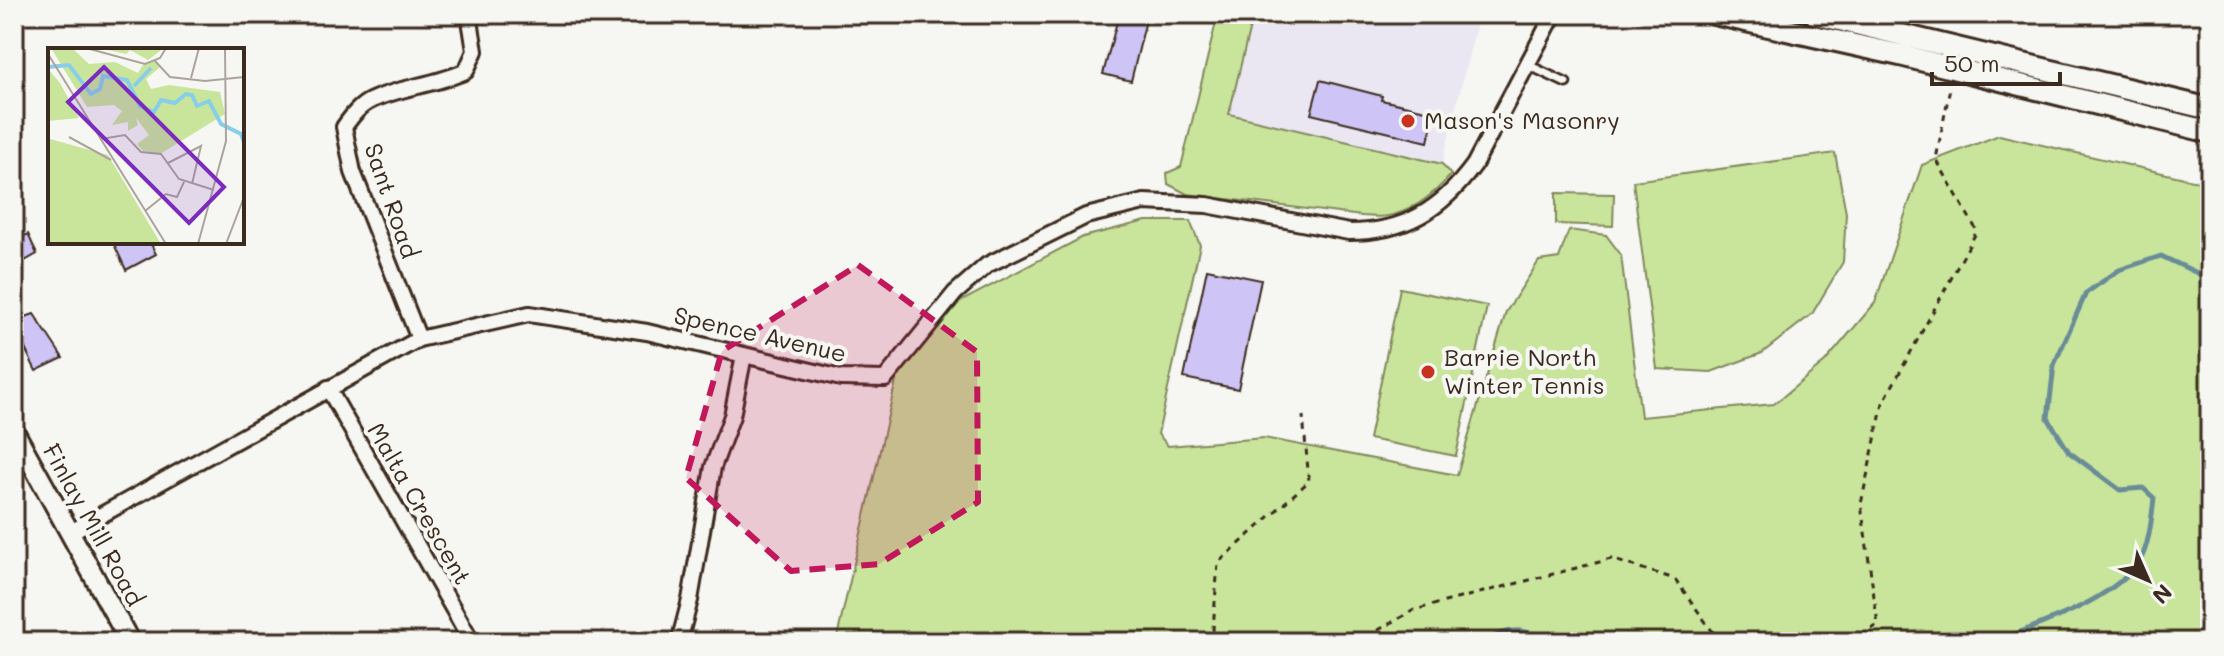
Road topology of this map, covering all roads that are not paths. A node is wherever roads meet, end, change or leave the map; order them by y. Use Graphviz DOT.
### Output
graph roads {
  1 [pos="469,14"];
  2 [pos="1554,14"];
  3 [pos="1714,14"];
  4 [pos="1815,14"];
  5 [pos="1527,64"];
  6 [pos="1566,83"];
  7 [pos="2210,109"];
  8 [pos="2210,132"];
  9 [pos="419,339"];
  10 [pos="744,355"];
  11 [pos="328,388"];
  12 [pos="14,431"];
  13 [pos="69,533"];
  14 [pos="130,642"];
  15 [pos="472,642"];
  16 [pos="679,642"];
  1 -- 9 [label="street, Sant Road"];
  2 -- 5 [label="street, Spence Avenue"];
  3 -- 8 [label="main road"];
  4 -- 7 [label="main road"];
  5 -- 6 [label="lane"];
  5 -- 10 [label="street, Spence Avenue"];
  9 -- 10 [label="street, Spence Avenue"];
  9 -- 11 [label="street, Spence Avenue"];
  10 -- 16 [label="street"];
  11 -- 13 [label="street, Spence Avenue"];
  11 -- 15 [label="street, Malta Crescent"];
  12 -- 13 [label="street, Finlay Mill Road"];
  13 -- 14 [label="street, Finlay Mill Road"];
}
